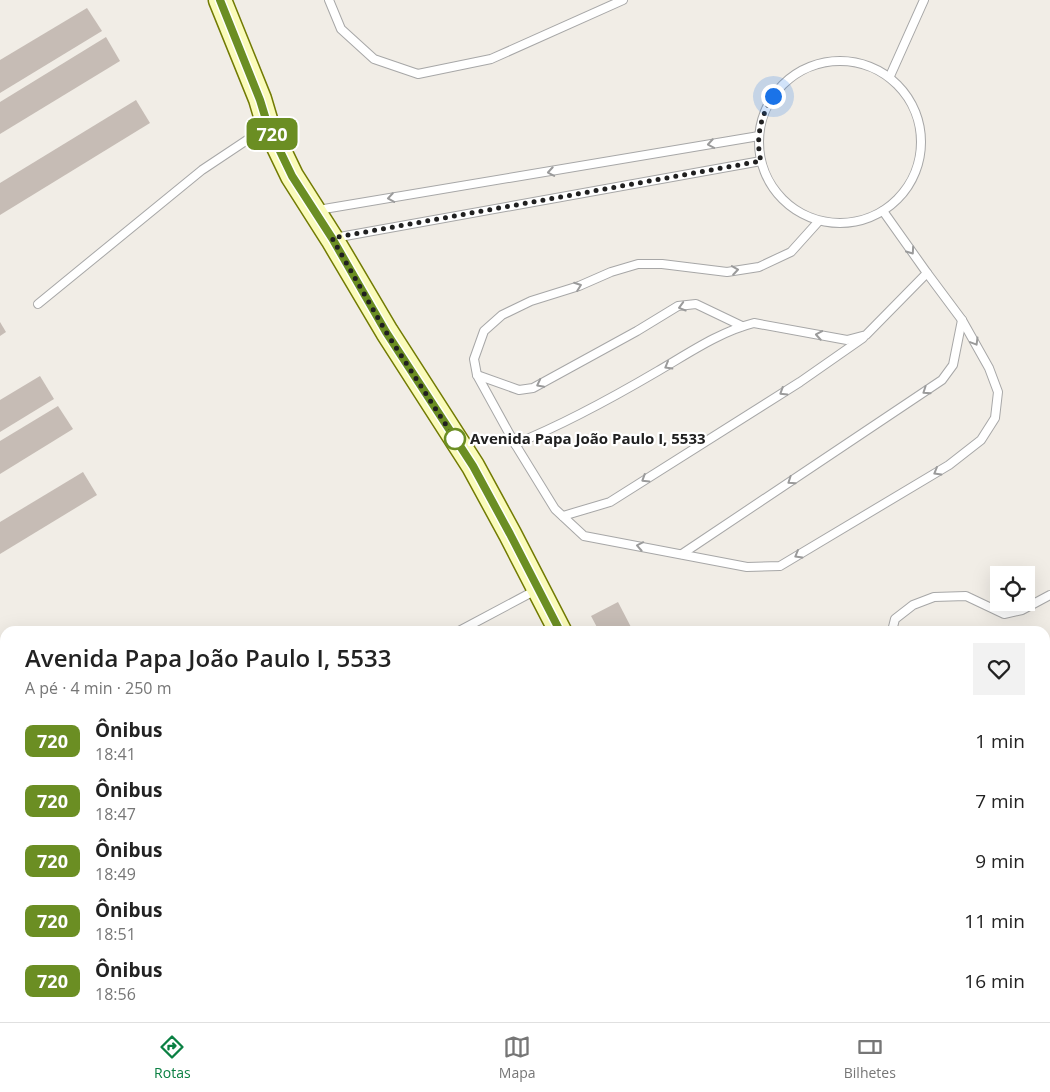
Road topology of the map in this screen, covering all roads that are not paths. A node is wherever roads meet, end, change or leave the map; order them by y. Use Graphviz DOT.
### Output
graph roads {
  1 [pos="220,0"];
  2 [pos="329,0"];
  3 [pos="623,0"];
  4 [pos="924,0"];
  5 [pos="890,76"];
  6 [pos="268,126"];
  7 [pos="759,136"];
  8 [pos="761,161"];
  9 [pos="314,211"];
  10 [pos="883,211"];
  11 [pos="818,222"];
  12 [pos="332,238"];
  13 [pos="927,273"];
  14 [pos="38,304"];
  15 [pos="962,320"];
  16 [pos="742,326"];
  17 [pos="866,335"];
  18 [pos="477,374"];
  19 [pos="515,444"];
  20 [pos="563,516"];
  21 [pos="682,554"];
  22 [pos="538,589"];
  23 [pos="1050,595"];
  24 [pos="468,626"];
  25 [pos="557,626"];
  26 [pos="894,626"];
  1 -- 6 [label="main road"];
  2 -- 3 [label="lane"];
  4 -- 5 [label="lane"];
  5 -- 7 [label="lane"];
  5 -- 10 [label="lane"];
  6 -- 9 [label="main road"];
  6 -- 14 [label="lane"];
  7 -- 8 [label="lane"];
  7 -- 9 [label="lane, one-way"];
  8 -- 11 [label="lane"];
  8 -- 12 [label="lane"];
  9 -- 12 [label="main road"];
  10 -- 11 [label="lane"];
  10 -- 13 [label="lane, one-way"];
  18 -- 11 [label="lane, one-way"];
  12 -- 22 [label="main road"];
  13 -- 15 [label="lane"];
  13 -- 17 [label="lane"];
  15 -- 21 [label="lane, one-way"];
  15 -- 21 [label="lane, one-way"];
  17 -- 16 [label="lane, one-way"];
  16 -- 18 [label="lane, one-way"];
  16 -- 19 [label="lane, one-way"];
  17 -- 20 [label="lane, one-way"];
  18 -- 19 [label="lane"];
  19 -- 20 [label="lane"];
  21 -- 20 [label="lane, one-way"];
  22 -- 24 [label="lane"];
  22 -- 25 [label="main road"];
  23 -- 26 [label="lane"];
}
